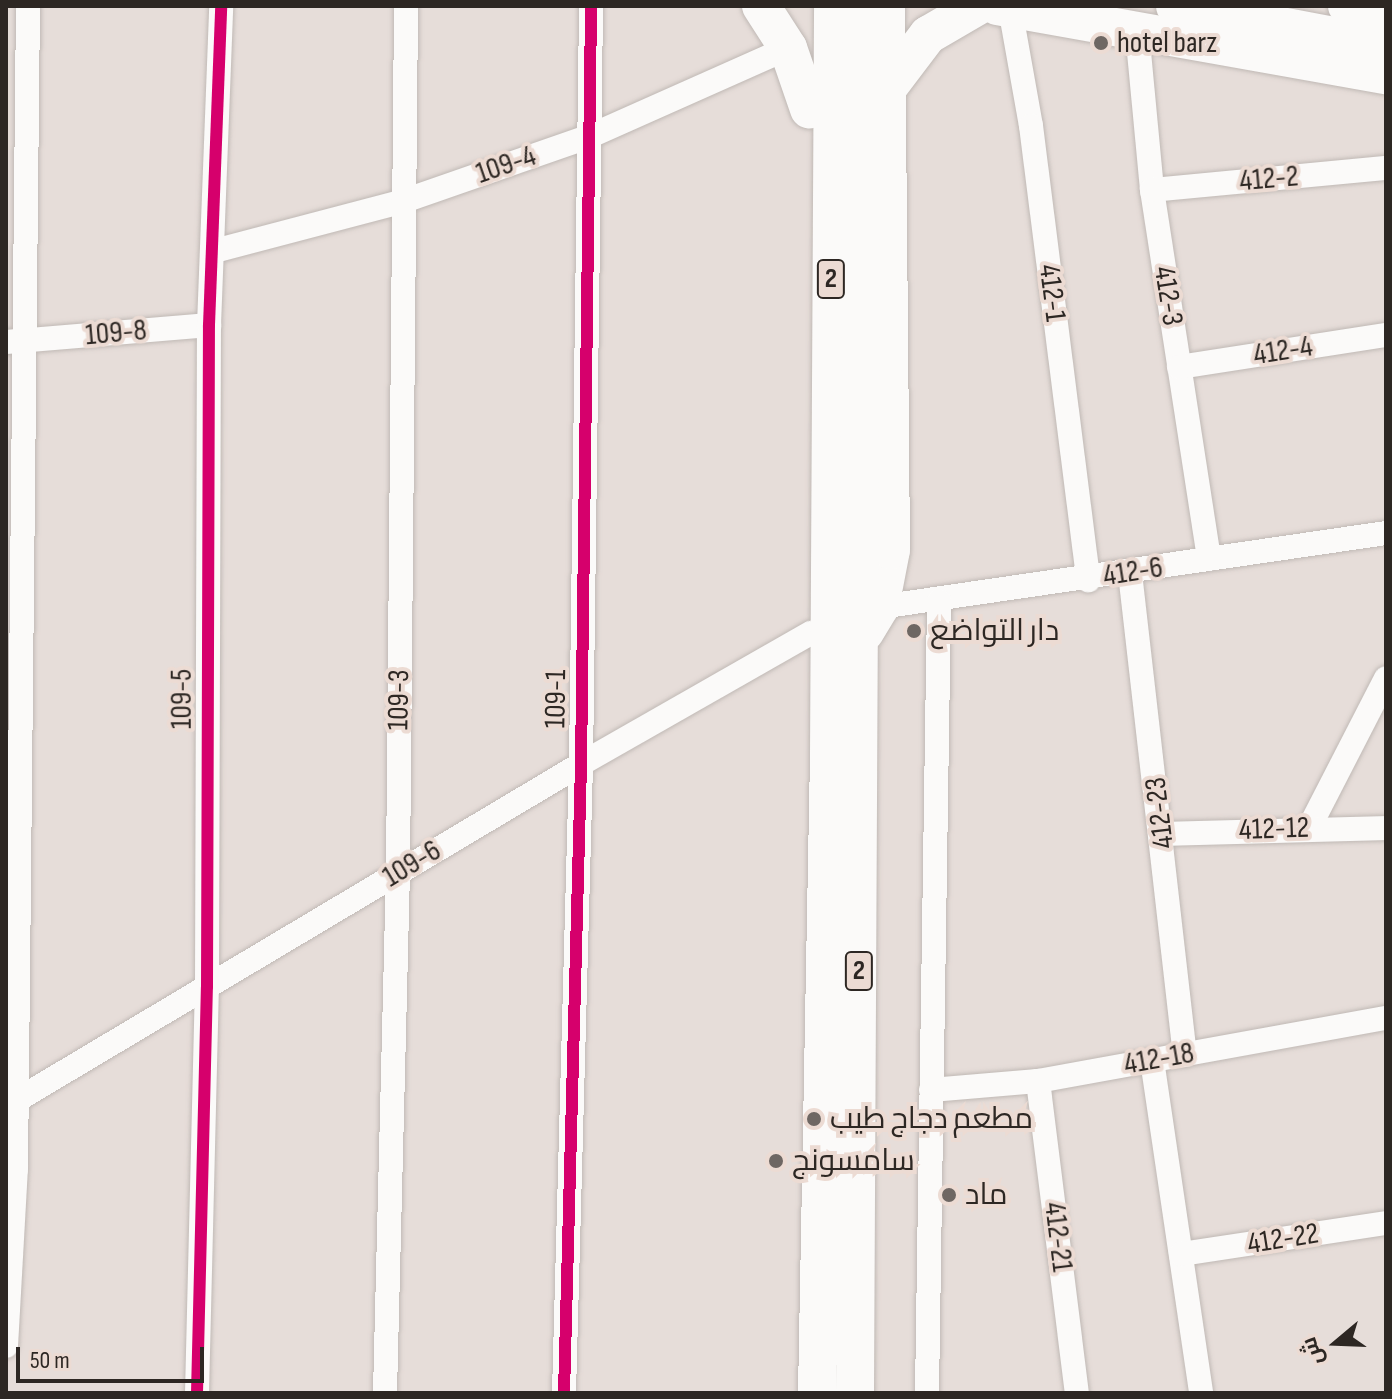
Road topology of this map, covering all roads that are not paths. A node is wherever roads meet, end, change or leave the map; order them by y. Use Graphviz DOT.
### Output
graph roads {
  1 [pos="28,6"];
  2 [pos="221,6"];
  3 [pos="406,6"];
  4 [pos="591,6"];
  5 [pos="761,6"];
  6 [pos="1175,6"];
  7 [pos="1347,6"];
  8 [pos="995,7"];
  9 [pos="818,8"];
  10 [pos="879,8"];
  11 [pos="1386,14"];
  12 [pos="1137,31"];
  13 [pos="1386,46"];
  14 [pos="788,48"];
  15 [pos="1386,75"];
  16 [pos="890,85"];
  17 [pos="809,109"];
  18 [pos="588,137"];
  19 [pos="1386,168"];
  20 [pos="1152,190"];
  21 [pos="404,201"];
  22 [pos="214,251"];
  23 [pos="209,325"];
  24 [pos="1386,335"];
  25 [pos="15,342"];
  26 [pos="1179,367"];
  27 [pos="1386,533"];
  28 [pos="844,551"];
  29 [pos="1209,559"];
  30 [pos="1130,573"];
  31 [pos="1088,580"];
  32 [pos="15,601"];
  33 [pos="939,601"];
  34 [pos="880,607"];
  35 [pos="811,633"];
  36 [pos="859,641"];
  37 [pos="1386,678"];
  38 [pos="829,755"];
  39 [pos="581,764"];
  40 [pos="1310,826"];
  41 [pos="1386,828"];
  42 [pos="1163,834"];
  43 [pos="398,873"];
  44 [pos="207,987"];
  45 [pos="1386,1018"];
  46 [pos="1185,1055"];
  47 [pos="1152,1060"];
  48 [pos="1038,1081"];
  49 [pos="931,1090"];
  50 [pos="17,1100"];
  51 [pos="11,1169"];
  52 [pos="1386,1223"];
  53 [pos="1181,1254"];
  54 [pos="6,1346"];
  55 [pos="197,1393"];
  56 [pos="385,1393"];
  57 [pos="564,1393"];
  58 [pos="817,1393"];
  59 [pos="855,1393"];
  60 [pos="927,1393"];
  61 [pos="1077,1393"];
  62 [pos="1201,1393"];
  1 -- 25 [label="street"];
  2 -- 22 [label="street, 109-5"];
  3 -- 21 [label="street, 109-3"];
  4 -- 18 [label="street, 109-1"];
  5 -- 14 [label="main road"];
  6 -- 13 [label="main road"];
  7 -- 11 [label="main road"];
  8 -- 12 [label="main road"];
  8 -- 16 [label="main road"];
  8 -- 31 [label="street, 412-1"];
  9 -- 17 [label="main road"];
  9 -- 28 [label="main road, 2"];
  10 -- 16 [label="main road"];
  10 -- 28 [label="main road, 2"];
  12 -- 15 [label="main road"];
  12 -- 20 [label="street, 412-3"];
  14 -- 17 [label="main road"];
  14 -- 18 [label="street, 109-4"];
  16 -- 34 [label="main road"];
  17 -- 35 [label="main road"];
  18 -- 21 [label="street, 109-4"];
  18 -- 39 [label="street, 109-1"];
  19 -- 20 [label="street, 412-2"];
  20 -- 26 [label="street, 412-3"];
  21 -- 22 [label="street, 109-4"];
  21 -- 43 [label="street, 109-3"];
  22 -- 23 [label="street, 109-5"];
  23 -- 25 [label="street, 109-8"];
  23 -- 44 [label="street, 109-5"];
  24 -- 26 [label="street, 412-4"];
  25 -- 32 [label="street"];
  26 -- 29 [label="street, 412-3"];
  27 -- 29 [label="street, 412-6"];
  28 -- 36 [label="main road, 2"];
  28 -- 38 [label="main road, 2"];
  29 -- 30 [label="street, 412-6"];
  30 -- 31 [label="street, 412-6"];
  30 -- 42 [label="street, 412-23"];
  31 -- 33 [label="street, 412-6"];
  32 -- 50 [label="street"];
  33 -- 34 [label="street, 412-6"];
  33 -- 49 [label="street"];
  34 -- 36 [label="main road"];
  35 -- 38 [label="main road"];
  35 -- 39 [label="street, 109-6"];
  36 -- 59 [label="main road, 2"];
  37 -- 40 [label="street"];
  38 -- 58 [label="main road, 2"];
  39 -- 43 [label="street, 109-6"];
  39 -- 57 [label="street, 109-1"];
  40 -- 41 [label="street, 412-12"];
  40 -- 42 [label="street, 412-12"];
  42 -- 46 [label="street, 412-23"];
  43 -- 44 [label="street, 109-6"];
  43 -- 56 [label="street, 109-3"];
  44 -- 50 [label="street, 109-6"];
  44 -- 55 [label="street, 109-5"];
  45 -- 46 [label="street, 412-18"];
  46 -- 47 [label="street, 412-18"];
  47 -- 48 [label="street, 412-18"];
  47 -- 53 [label="street"];
  48 -- 49 [label="street, 412-18"];
  48 -- 61 [label="street, 412-21"];
  49 -- 60 [label="street"];
  50 -- 51 [label="street"];
  51 -- 54 [label="street"];
  52 -- 53 [label="street, 412-22"];
  53 -- 62 [label="street"];
}
